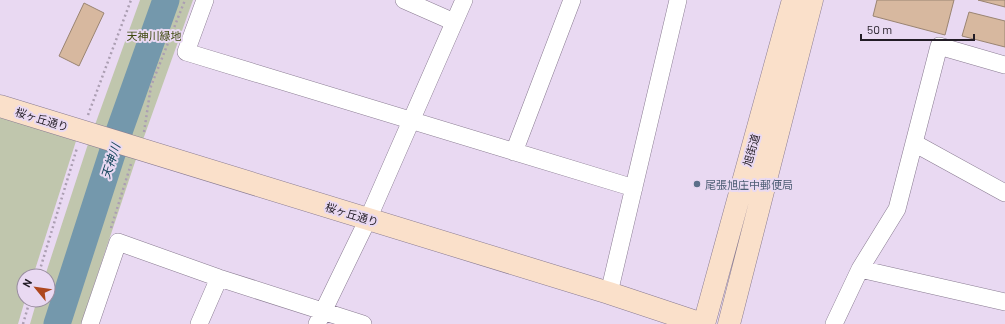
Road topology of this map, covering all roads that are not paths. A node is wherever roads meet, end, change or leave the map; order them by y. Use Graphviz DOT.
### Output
graph roads {
  1 [pos="205,0"];
  2 [pos="404,0"];
  3 [pos="464,0"];
  4 [pos="572,0"];
  5 [pos="678,0"];
  6 [pos="793,0"];
  7 [pos="812,0"];
  8 [pos="454,22"];
  9 [pos="1005,64"];
  10 [pos="0,106"];
  11 [pos="412,122"];
  12 [pos="914,144"];
  13 [pos="514,152"];
  14 [pos="634,188"];
  15 [pos="1005,193"];
  16 [pos="368,219"];
  17 [pos="860,269"];
  18 [pos="219,278"];
  19 [pos="608,293"];
  20 [pos="1005,302"];
  21 [pos="320,318"];
  22 [pos="90,324"];
  23 [pos="199,324"];
  24 [pos="363,324"];
  25 [pos="703,324"];
  26 [pos="729,324"];
  27 [pos="834,324"];
  1 -- 11 [label="street"];
  2 -- 8 [label="street"];
  3 -- 8 [label="street"];
  4 -- 13 [label="street"];
  5 -- 14 [label="street"];
  6 -- 25 [label="street, 旭街道"];
  7 -- 26 [label="street, 旭街道"];
  8 -- 11 [label="street"];
  9 -- 12 [label="street"];
  10 -- 16 [label="street, 桜ヶ丘通り"];
  11 -- 13 [label="street"];
  11 -- 16 [label="street"];
  12 -- 15 [label="street"];
  12 -- 17 [label="street"];
  13 -- 14 [label="street"];
  14 -- 19 [label="street"];
  16 -- 19 [label="street, 桜ヶ丘通り"];
  16 -- 21 [label="street"];
  17 -- 20 [label="street"];
  17 -- 27 [label="street"];
  18 -- 21 [label="street"];
  18 -- 22 [label="street"];
  18 -- 23 [label="street"];
  19 -- 25 [label="street, 桜ヶ丘通り"];
  21 -- 24 [label="street"];
}
